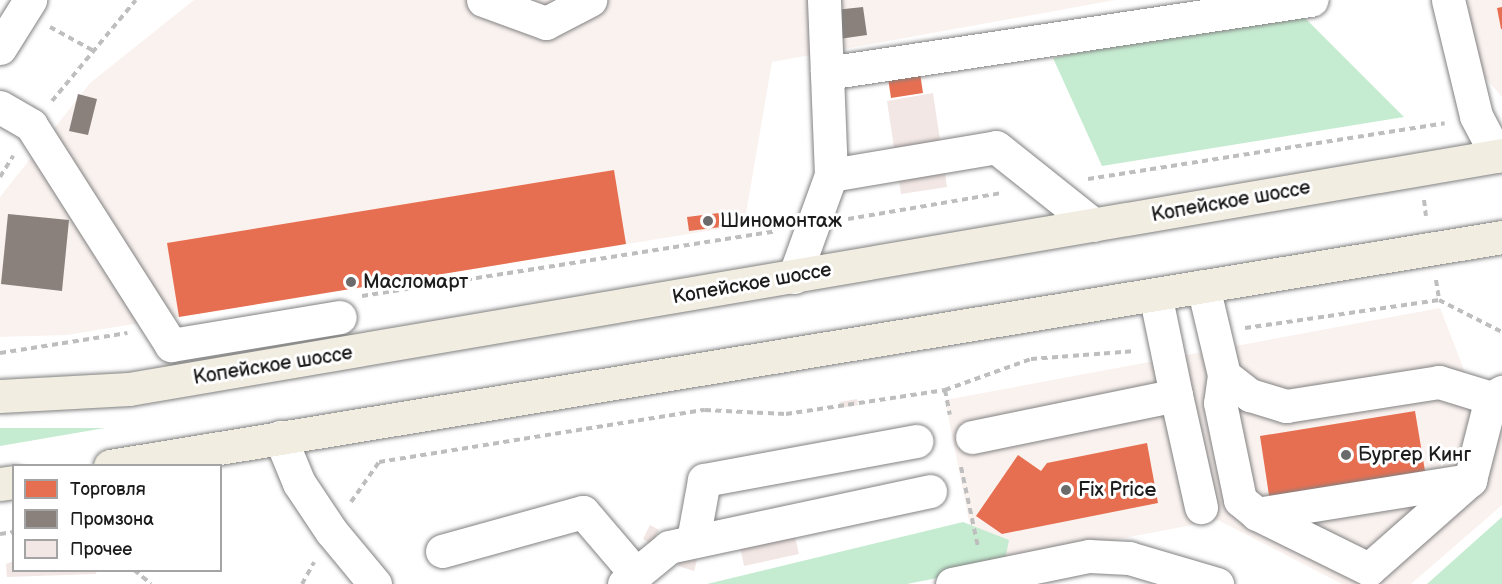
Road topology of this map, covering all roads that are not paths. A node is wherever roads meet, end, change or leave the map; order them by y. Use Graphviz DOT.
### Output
graph roads {
  1 [pos="30,0"];
  2 [pos="483,0"];
  3 [pos="590,0"];
  4 [pos="824,0"];
  5 [pos="1312,0"];
  6 [pos="1448,0"];
  7 [pos="0,48"];
  8 [pos="827,73"];
  9 [pos="0,107"];
  10 [pos="1500,159"];
  11 [pos="831,175"];
  12 [pos="1094,225"];
  13 [pos="1502,237"];
  14 [pos="794,277"];
  15 [pos="1203,286"];
  16 [pos="1155,294"];
  17 [pos="349,307"];
  18 [pos="1224,375"];
  19 [pos="5,394"];
  20 [pos="1176,395"];
  21 [pos="1496,395"];
  22 [pos="280,437"];
  23 [pos="961,440"];
  24 [pos="916,441"];
  25 [pos="116,464"];
  26 [pos="1470,480"];
  27 [pos="930,491"];
  28 [pos="1201,507"];
  29 [pos="1257,514"];
  30 [pos="693,540"];
  31 [pos="442,551"];
  32 [pos="630,579"];
  33 [pos="375,584"];
  34 [pos="952,584"];
  35 [pos="1217,584"];
  1 -- 7 [label="street"];
  2 -- 3 [label="street"];
  4 -- 8 [label="street"];
  5 -- 8 [label="street"];
  6 -- 10 [label="street"];
  8 -- 11 [label="street"];
  9 -- 17 [label="street"];
  10 -- 12 [label="main road, Копейское шоссе"];
  11 -- 12 [label="street"];
  11 -- 14 [label="street"];
  12 -- 14 [label="main road, Копейское шоссе"];
  13 -- 15 [label="main road"];
  14 -- 19 [label="main road, Копейское шоссе"];
  15 -- 16 [label="main road"];
  15 -- 18 [label="street"];
  16 -- 20 [label="street"];
  16 -- 22 [label="main road"];
  18 -- 21 [label="street"];
  18 -- 29 [label="street"];
  20 -- 23 [label="street"];
  20 -- 28 [label="street"];
  21 -- 26 [label="street"];
  22 -- 25 [label="main road"];
  22 -- 33 [label="street"];
  24 -- 30 [label="street"];
  26 -- 29 [label="street"];
  26 -- 29 [label="street"];
  27 -- 30 [label="street"];
  30 -- 32 [label="street"];
  31 -- 32 [label="street"];
  34 -- 35 [label="street"];
}
